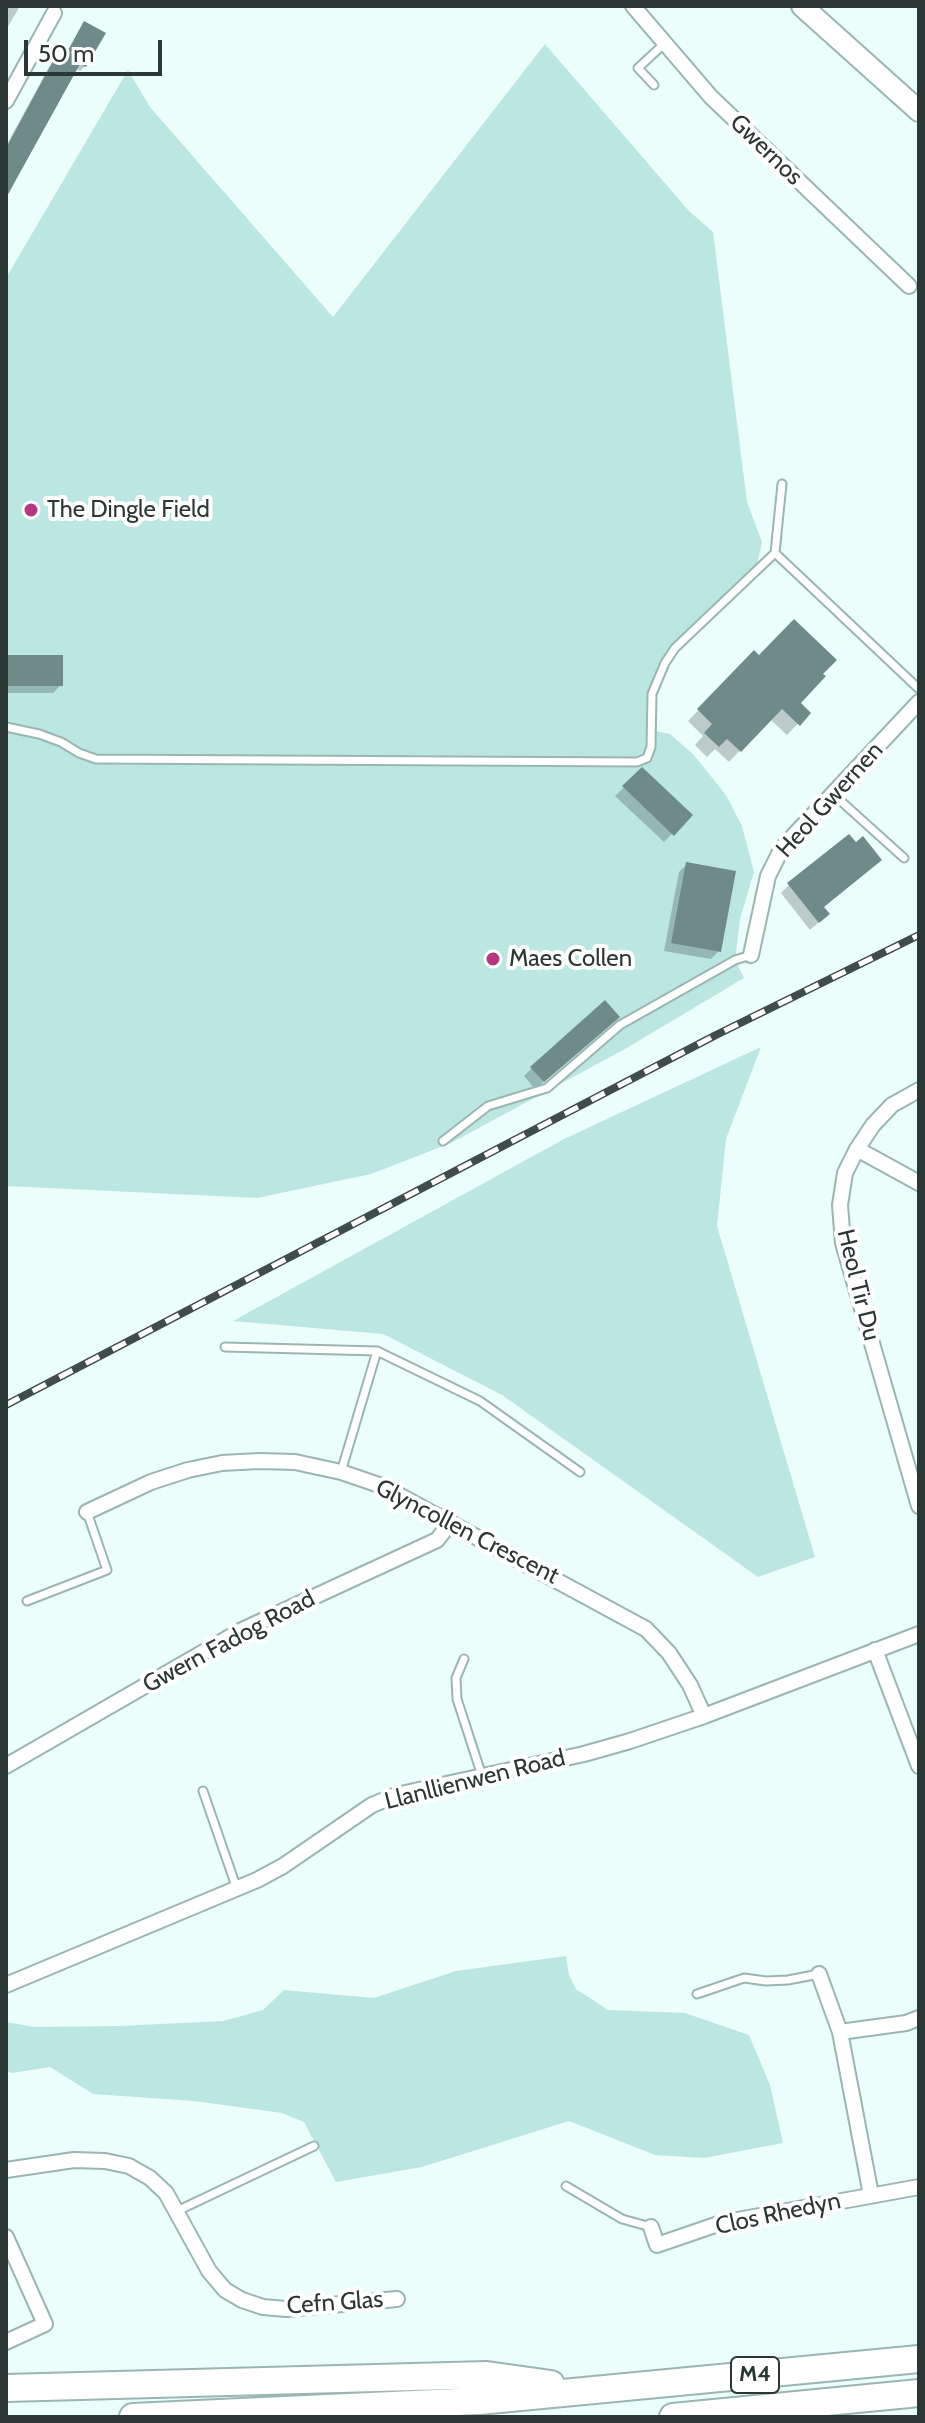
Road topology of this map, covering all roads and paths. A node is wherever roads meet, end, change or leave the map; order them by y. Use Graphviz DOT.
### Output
graph roads {
  1 [pos="633,6"];
  2 [pos="802,6"];
  3 [pos="54,13"];
  4 [pos="665,43"];
  5 [pos="654,85"];
  6 [pos="6,101"];
  7 [pos="919,111"];
  8 [pos="909,286"];
  9 [pos="782,484"];
  10 [pos="775,553"];
  11 [pos="919,689"];
  12 [pos="919,702"];
  13 [pos="6,727"];
  14 [pos="833,794"];
  15 [pos="904,858"];
  16 [pos="751,955"];
  17 [pos="919,1090"];
  18 [pos="443,1141"];
  19 [pos="857,1149"];
  20 [pos="919,1183"];
  21 [pos="225,1347"];
  22 [pos="377,1351"];
  23 [pos="341,1472"];
  24 [pos="580,1472"];
  25 [pos="919,1506"];
  26 [pos="87,1512"];
  27 [pos="451,1522"];
  28 [pos="27,1601"];
  29 [pos="919,1634"];
  30 [pos="875,1650"];
  31 [pos="464,1659"];
  32 [pos="704,1716"];
  33 [pos="6,1766"];
  34 [pos="919,1766"];
  35 [pos="482,1776"];
  36 [pos="203,1791"];
  37 [pos="237,1889"];
  38 [pos="819,1974"];
  39 [pos="6,1985"];
  40 [pos="697,1994"];
  41 [pos="919,2018"];
  42 [pos="840,2032"];
  43 [pos="314,2146"];
  44 [pos="6,2170"];
  45 [pos="566,2186"];
  46 [pos="919,2187"];
  47 [pos="871,2195"];
  48 [pos="177,2211"];
  49 [pos="651,2227"];
  50 [pos="6,2237"];
  51 [pos="397,2299"];
  52 [pos="6,2342"];
  53 [pos="919,2359"];
  54 [pos="6,2388"];
  55 [pos="590,2389"];
  56 [pos="919,2393"];
  57 [pos="133,2417"];
  58 [pos="673,2417"];
  1 -- 4 [label="street, Gwernos"];
  2 -- 7 [label="street"];
  3 -- 6 [label="street"];
  4 -- 5 [label="lane"];
  4 -- 8 [label="street, Gwernos"];
  9 -- 10 [label="lane"];
  10 -- 11 [label="lane"];
  10 -- 13 [label="lane"];
  12 -- 14 [label="street, Heol Gwernen"];
  14 -- 15 [label="lane"];
  14 -- 16 [label="street, Heol Gwernen"];
  16 -- 18 [label="lane"];
  17 -- 19 [label="street, Heol Tir Du"];
  19 -- 20 [label="street"];
  19 -- 25 [label="street, Heol Tir Du"];
  21 -- 22 [label="lane"];
  22 -- 23 [label="lane"];
  22 -- 24 [label="lane"];
  23 -- 26 [label="street, Glyncollen Crescent"];
  23 -- 27 [label="street, Glyncollen Crescent"];
  26 -- 28 [label="lane"];
  27 -- 32 [label="street, Glyncollen Crescent"];
  27 -- 33 [label="street, Gwern Fadog Road"];
  29 -- 30 [label="street, Llanllienwen Road"];
  30 -- 32 [label="street, Llanllienwen Road"];
  30 -- 34 [label="street"];
  31 -- 35 [label="lane"];
  32 -- 35 [label="street, Llanllienwen Road"];
  35 -- 37 [label="street, Llanllienwen Road"];
  36 -- 37 [label="lane"];
  37 -- 39 [label="street, Llanllienwen Road"];
  38 -- 40 [label="lane"];
  38 -- 42 [label="street"];
  41 -- 42 [label="street"];
  42 -- 47 [label="street"];
  43 -- 48 [label="lane"];
  44 -- 48 [label="street, Cefn Glas"];
  45 -- 49 [label="lane"];
  46 -- 47 [label="street, Clos Rhedyn"];
  47 -- 49 [label="street, Clos Rhedyn"];
  48 -- 51 [label="street, Cefn Glas"];
  50 -- 52 [label="street"];
  53 -- 55 [label="highway, M4"];
  54 -- 55 [label="highway, M4"];
  55 -- 57 [label="highway, M4"];
  56 -- 58 [label="highway, M4"];
}
